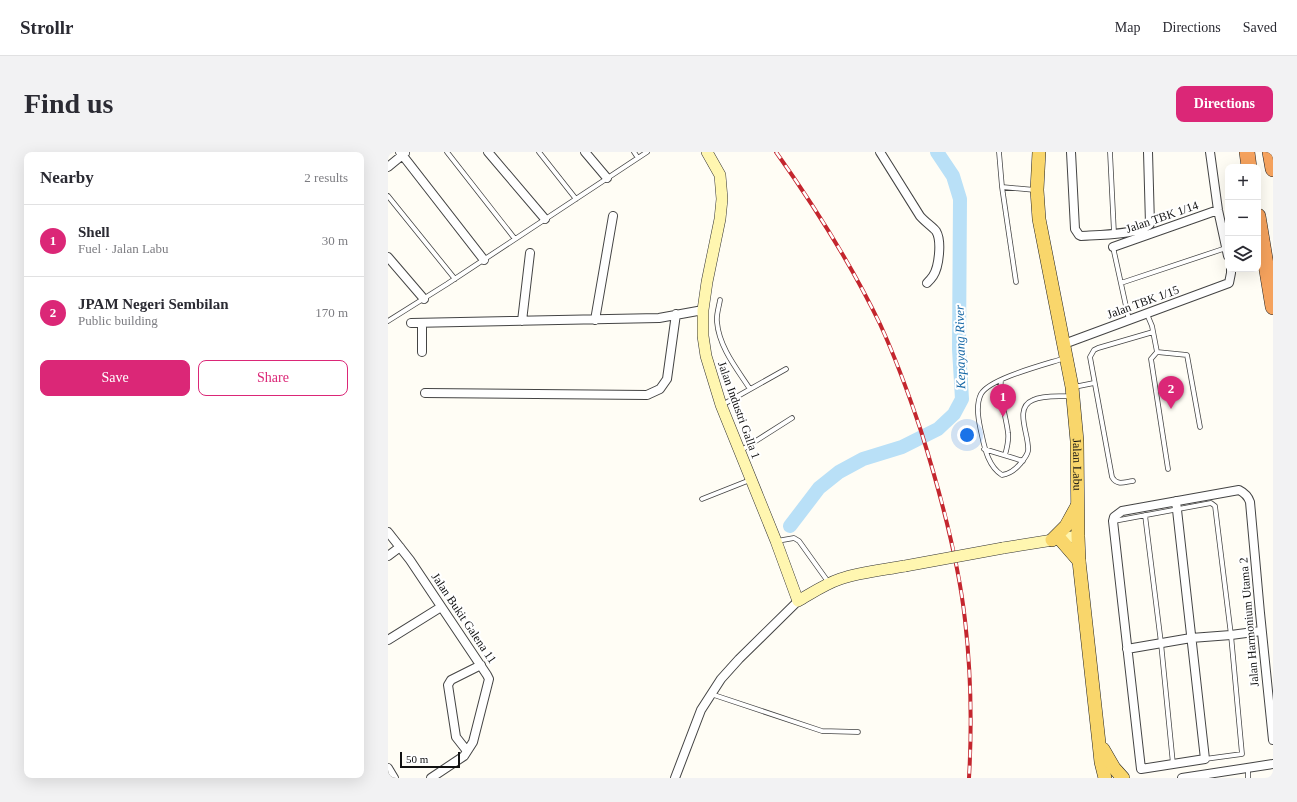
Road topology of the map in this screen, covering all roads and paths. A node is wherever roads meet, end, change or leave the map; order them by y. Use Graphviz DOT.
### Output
graph roads {
  1 [pos="447,152"];
  2 [pos="488,152"];
  3 [pos="539,152"];
  4 [pos="585,152"];
  5 [pos="634,152"];
  6 [pos="647,152"];
  7 [pos="707,152"];
  8 [pos="880,152"];
  9 [pos="999,152"];
  10 [pos="1039,152"];
  11 [pos="1071,152"];
  12 [pos="1110,152"];
  13 [pos="1148,152"];
  14 [pos="1210,152"];
  15 [pos="1247,152"];
  16 [pos="1270,152"];
  17 [pos="402,153"];
  18 [pos="638,158"];
  19 [pos="1249,164"];
  20 [pos="388,167"];
  21 [pos="1273,169"];
  22 [pos="607,178"];
  23 [pos="1002,187"];
  24 [pos="1037,190"];
  25 [pos="388,196"];
  26 [pos="576,199"];
  27 [pos="1218,210"];
  28 [pos="614,216"];
  29 [pos="545,219"];
  30 [pos="1114,233"];
  31 [pos="1261,234"];
  32 [pos="515,239"];
  33 [pos="1225,243"];
  34 [pos="1113,247"];
  35 [pos="530,253"];
  36 [pos="1225,253"];
  37 [pos="388,257"];
  38 [pos="484,260"];
  39 [pos="1232,272"];
  40 [pos="454,279"];
  41 [pos="1016,282"];
  42 [pos="927,283"];
  43 [pos="1121,283"];
  44 [pos="424,299"];
  45 [pos="720,300"];
  46 [pos="1273,307"];
  47 [pos="703,310"];
  48 [pos="388,314"];
  49 [pos="676,314"];
  50 [pos="1147,314"];
  51 [pos="390,320"];
  52 [pos="595,320"];
  53 [pos="1129,320"];
  54 [pos="522,321"];
  55 [pos="411,323"];
  56 [pos="422,323"];
  57 [pos="1153,332"];
  58 [pos="1064,344"];
  59 [pos="422,352"];
  60 [pos="1158,352"];
  61 [pos="1066,358"];
  62 [pos="786,369"];
  63 [pos="1001,380"];
  64 [pos="1094,383"];
  65 [pos="750,389"];
  66 [pos="1072,392"];
  67 [pos="425,394"];
  68 [pos="721,405"];
  69 [pos="792,418"];
  70 [pos="1200,427"];
  71 [pos="984,449"];
  72 [pos="739,451"];
  73 [pos="1006,455"];
  74 [pos="1023,461"];
  75 [pos="1168,469"];
  76 [pos="751,480"];
  77 [pos="1133,481"];
  78 [pos="702,499"];
  79 [pos="1176,505"];
  80 [pos="1077,506"];
  81 [pos="1146,515"];
  82 [pos="1113,521"];
  83 [pos="388,532"];
  84 [pos="1078,536"];
  85 [pos="1056,539"];
  86 [pos="776,541"];
  87 [pos="400,548"];
  88 [pos="388,556"];
  89 [pos="1079,561"];
  90 [pos="830,584"];
  91 [pos="798,601"];
  92 [pos="441,607"];
  93 [pos="1261,631"];
  94 [pos="1231,635"];
  95 [pos="1191,638"];
  96 [pos="388,640"];
  97 [pos="1161,643"];
  98 [pos="1127,649"];
  99 [pos="481,665"];
  100 [pos="711,694"];
  101 [pos="858,732"];
  102 [pos="1273,740"];
  103 [pos="1099,743"];
  104 [pos="467,751"];
  105 [pos="1205,759"];
  106 [pos="1172,764"];
  107 [pos="1273,764"];
  108 [pos="388,768"];
  109 [pos="1248,768"];
  110 [pos="1208,776"];
  111 [pos="394,778"];
  112 [pos="431,778"];
  113 [pos="675,778"];
  114 [pos="1105,778"];
  115 [pos="1123,778"];
  116 [pos="1182,778"];
  117 [pos="1248,778"];
  1 -- 32 [label="lane"];
  2 -- 29 [label="street"];
  3 -- 26 [label="lane"];
  4 -- 22 [label="street"];
  5 -- 18 [label="lane"];
  6 -- 18 [label="lane"];
  7 -- 47 [label="main road, Jalan Industri Galla 1"];
  8 -- 42 [label="street"];
  9 -- 23 [label="lane"];
  10 -- 24 [label="main road, Jalan Labu"];
  11 -- 30 [label="street"];
  12 -- 30 [label="lane"];
  13 -- 30 [label="street"];
  14 -- 27 [label="street"];
  15 -- 19 [label="highway"];
  16 -- 21 [label="highway"];
  17 -- 20 [label="street"];
  17 -- 38 [label="street"];
  18 -- 22 [label="lane"];
  22 -- 26 [label="lane"];
  23 -- 24 [label="lane"];
  23 -- 41 [label="lane"];
  24 -- 58 [label="main road, Jalan Labu"];
  25 -- 40 [label="lane"];
  26 -- 29 [label="lane"];
  27 -- 33 [label="street"];
  27 -- 34 [label="street, Jalan TBK 1/14"];
  28 -- 52 [label="street"];
  29 -- 32 [label="lane"];
  31 -- 46 [label="highway"];
  32 -- 38 [label="lane"];
  34 -- 43 [label="lane"];
  35 -- 54 [label="street"];
  36 -- 43 [label="lane"];
  37 -- 44 [label="street"];
  38 -- 40 [label="lane"];
  39 -- 50 [label="street, Jalan TBK 1/15"];
  40 -- 44 [label="lane"];
  43 -- 53 [label="lane"];
  44 -- 51 [label="lane"];
  45 -- 65 [label="lane"];
  47 -- 49 [label="street"];
  47 -- 68 [label="main road, Jalan Industri Galla 1"];
  48 -- 51 [label="lane"];
  49 -- 52 [label="street"];
  49 -- 67 [label="street"];
  50 -- 53 [label="street, Jalan TBK 1/15"];
  50 -- 57 [label="lane"];
  52 -- 54 [label="street"];
  53 -- 58 [label="street, Jalan TBK 1/15"];
  54 -- 56 [label="street"];
  55 -- 56 [label="street"];
  56 -- 59 [label="street"];
  57 -- 60 [label="lane"];
  57 -- 64 [label="lane"];
  58 -- 61 [label="main road, Jalan Labu"];
  60 -- 70 [label="lane"];
  60 -- 75 [label="lane"];
  61 -- 63 [label="lane"];
  61 -- 66 [label="main road, Jalan Labu"];
  62 -- 65 [label="lane"];
  63 -- 71 [label="lane"];
  63 -- 73 [label="lane"];
  64 -- 66 [label="lane"];
  64 -- 77 [label="lane"];
  65 -- 68 [label="lane"];
  66 -- 74 [label="lane"];
  66 -- 80 [label="main road, Jalan Labu"];
  68 -- 72 [label="main road, Jalan Industri Galla 1"];
  69 -- 72 [label="lane"];
  71 -- 73 [label="lane"];
  71 -- 74 [label="lane"];
  72 -- 76 [label="main road, Jalan Industri Galla 1"];
  73 -- 74 [label="lane"];
  76 -- 78 [label="lane"];
  76 -- 86 [label="main road, Jalan Industri Galla 1"];
  79 -- 81 [label="lane"];
  79 -- 82 [label="street"];
  79 -- 93 [label="street, Jalan Harmonium Utama 2"];
  79 -- 94 [label="lane"];
  79 -- 95 [label="street"];
  80 -- 84 [label="main road, Jalan Labu"];
  80 -- 85 [label="main road"];
  81 -- 82 [label="lane"];
  81 -- 97 [label="lane"];
  82 -- 98 [label="street"];
  83 -- 87 [label="street, Jalan Bukit Galena 11"];
  84 -- 85 [label="main road"];
  84 -- 89 [label="main road, Jalan Labu"];
  85 -- 89 [label="main road"];
  85 -- 90 [label="main road, bridge"];
  86 -- 90 [label="lane"];
  86 -- 91 [label="main road, Jalan Industri Galla 1"];
  87 -- 88 [label="street"];
  87 -- 92 [label="street, Jalan Bukit Galena 11"];
  89 -- 103 [label="main road, Jalan Labu"];
  90 -- 91 [label="main road"];
  91 -- 100 [label="street"];
  92 -- 96 [label="street"];
  92 -- 99 [label="street, Jalan Bukit Galena 11"];
  93 -- 94 [label="street"];
  93 -- 102 [label="street, Jalan Harmonium Utama 2"];
  94 -- 95 [label="street"];
  94 -- 105 [label="lane"];
  95 -- 97 [label="street"];
  95 -- 105 [label="street"];
  97 -- 98 [label="street"];
  97 -- 106 [label="lane"];
  98 -- 106 [label="street"];
  99 -- 104 [label="street, Jalan Bukit Galena 11"];
  99 -- 104 [label="street"];
  100 -- 101 [label="lane"];
  100 -- 113 [label="street"];
  103 -- 114 [label="main road, Jalan Labu"];
  103 -- 115 [label="main road"];
  104 -- 112 [label="street, Jalan Bukit Galena 11"];
  105 -- 106 [label="street"];
  107 -- 109 [label="street"];
  108 -- 111 [label="street"];
  109 -- 110 [label="street"];
  109 -- 117 [label="lane"];
  110 -- 116 [label="street"];
}
